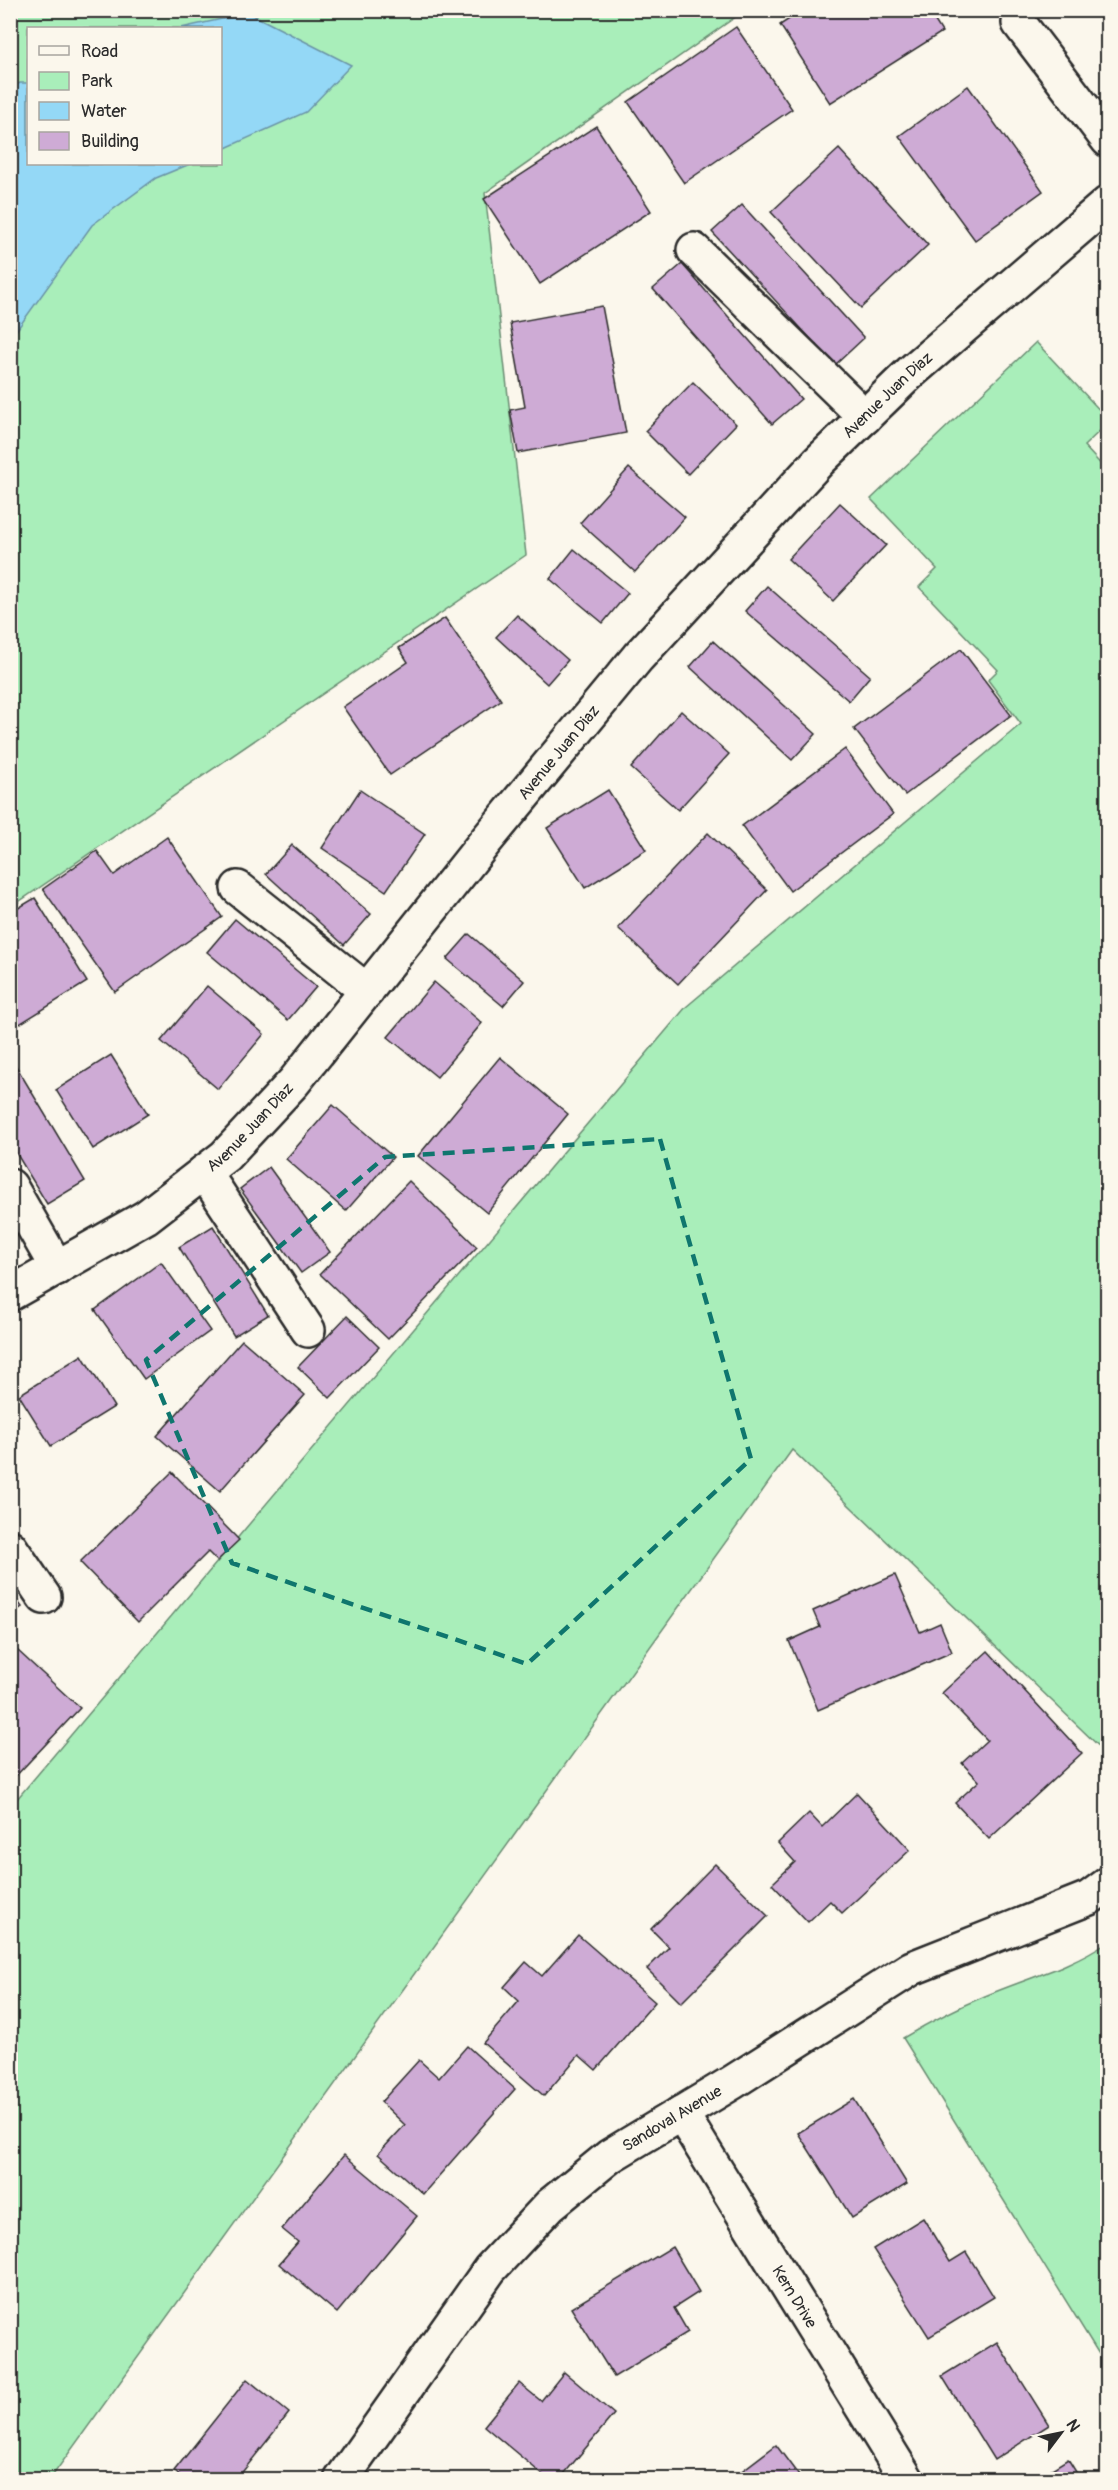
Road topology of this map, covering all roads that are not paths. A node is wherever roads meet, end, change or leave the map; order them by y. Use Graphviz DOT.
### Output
graph roads {
  1 [pos="1019,23"];
  2 [pos="1107,140"];
  3 [pos="1107,203"];
  4 [pos="694,250"];
  5 [pos="865,417"];
  6 [pos="238,888"];
  7 [pos="368,991"];
  8 [pos="204,1172"];
  9 [pos="10,1186"];
  10 [pos="57,1268"];
  11 [pos="10,1294"];
  12 [pos="308,1330"];
  13 [pos="10,1547"];
  14 [pos="44,1597"];
  15 [pos="1107,1884"];
  16 [pos="681,2113"];
  17 [pos="340,2480"];
  18 [pos="907,2480"];
  1 -- 2 [label="street"];
  3 -- 5 [label="street, Avenue Juan Diaz"];
  4 -- 5 [label="street"];
  5 -- 7 [label="street, Avenue Juan Diaz"];
  6 -- 7 [label="street"];
  7 -- 8 [label="street, Avenue Juan Diaz"];
  8 -- 10 [label="street, Avenue Juan Diaz"];
  8 -- 12 [label="street"];
  9 -- 10 [label="street"];
  10 -- 11 [label="street, Avenue Juan Diaz"];
  13 -- 14 [label="street"];
  15 -- 16 [label="street, Sandoval Avenue"];
  16 -- 17 [label="street, Sandoval Avenue"];
  16 -- 18 [label="street, Kern Drive"];
}
